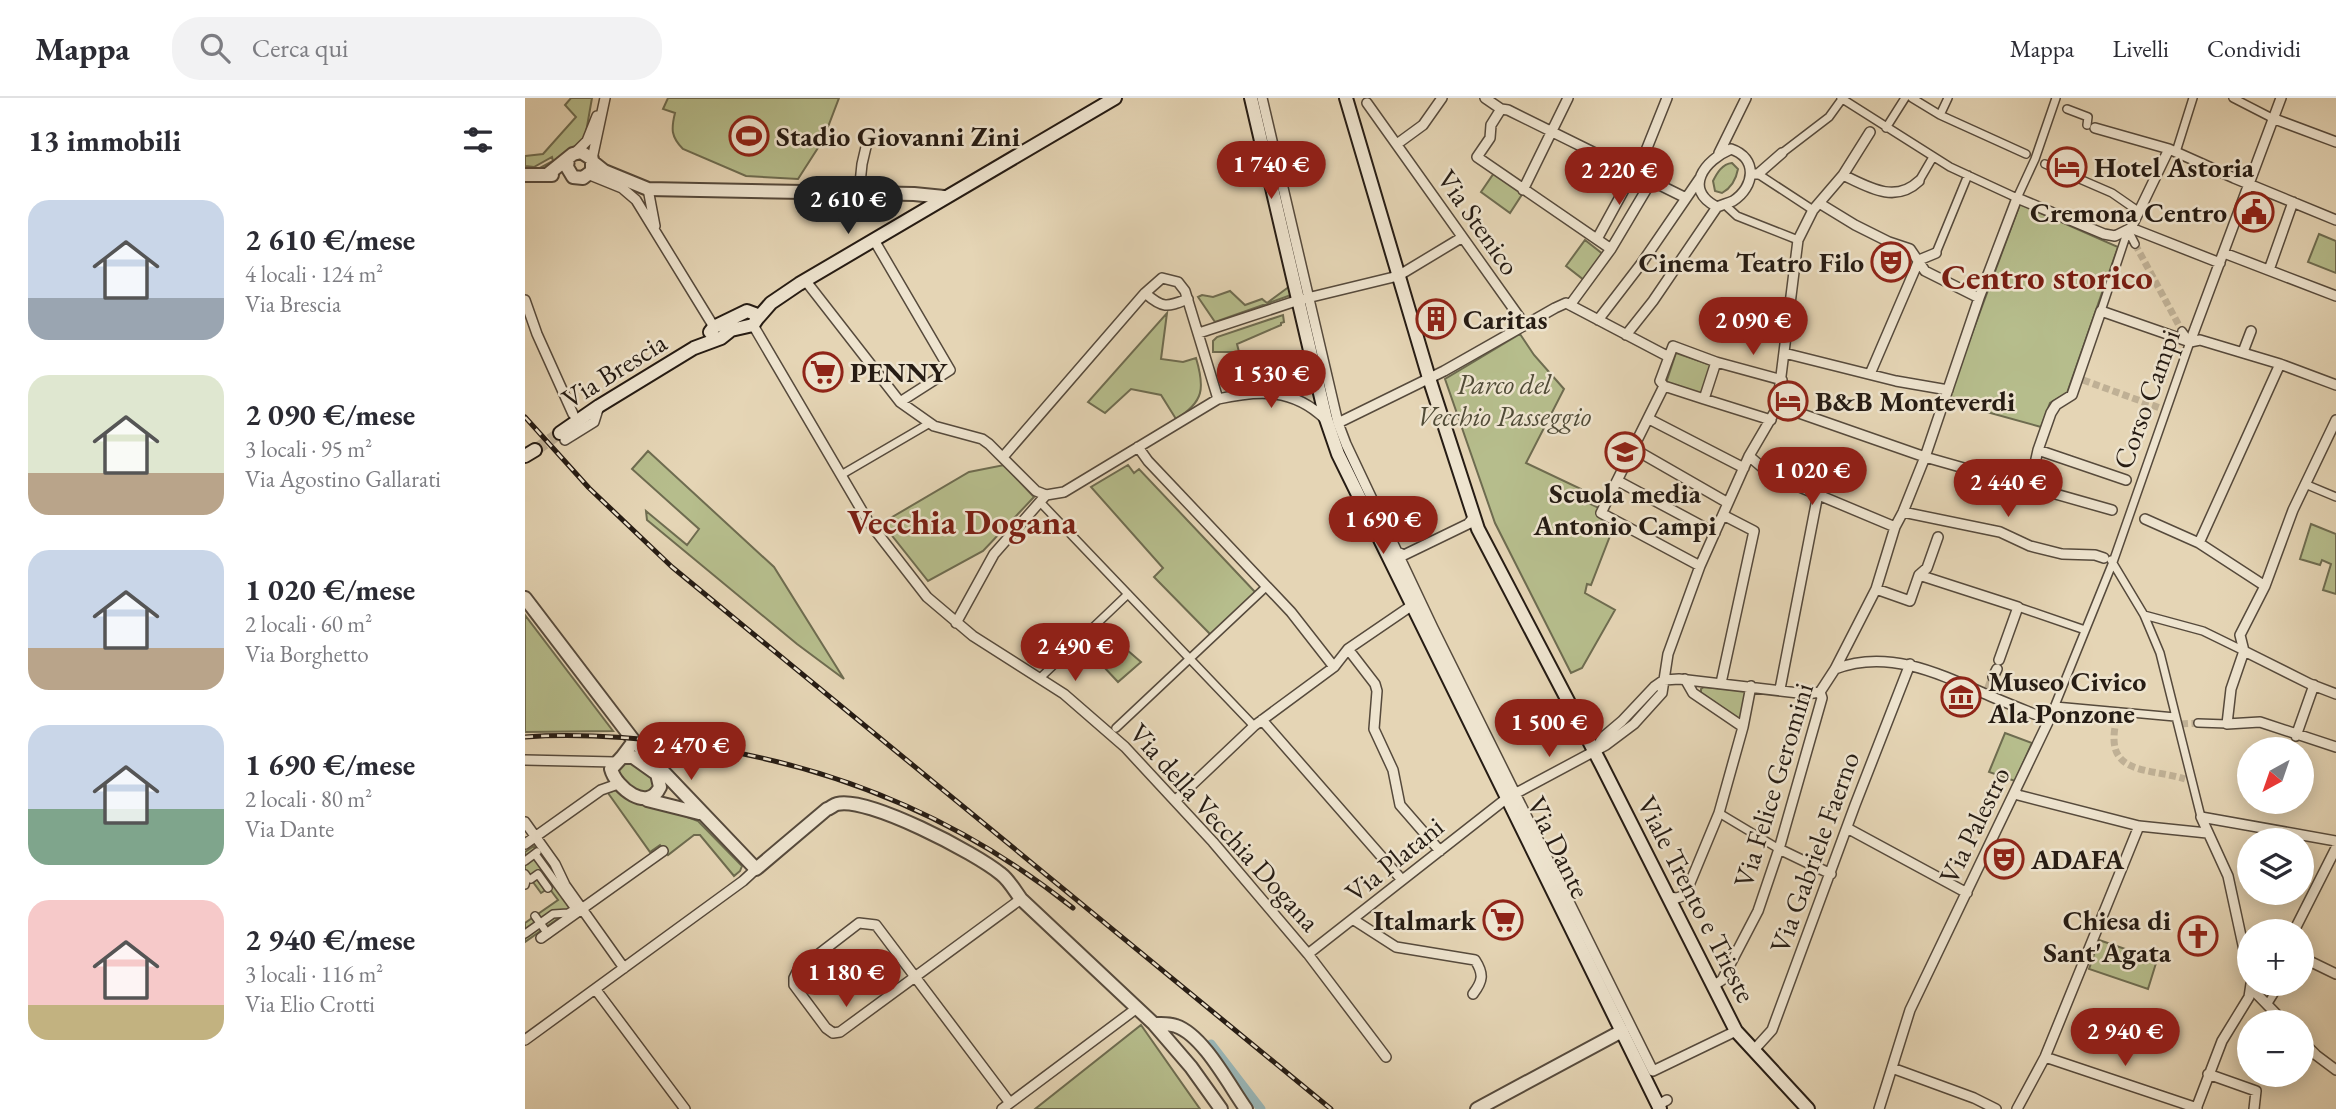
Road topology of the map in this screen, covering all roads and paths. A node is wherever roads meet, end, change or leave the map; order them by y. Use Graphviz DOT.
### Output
graph roads {
  1 [pos="605,98"];
  2 [pos="1115,98"];
  3 [pos="1251,98"];
  4 [pos="1262,98"];
  5 [pos="1442,98"];
  6 [pos="1485,98"];
  7 [pos="1510,98"];
  8 [pos="1568,98"];
  9 [pos="1667,98"];
  10 [pos="1747,98"];
  11 [pos="1841,98"];
  12 [pos="1905,98"];
  13 [pos="1912,98"];
  14 [pos="1948,98"];
  15 [pos="2193,98"];
  16 [pos="2233,98"];
  17 [pos="2281,98"];
  18 [pos="1368,101"];
  19 [pos="1854,101"];
  20 [pos="1347,102"];
  21 [pos="2056,103"];
  22 [pos="1502,109"];
  23 [pos="2067,110"];
  24 [pos="1940,115"];
  25 [pos="2272,118"];
  26 [pos="1878,122"];
  27 [pos="2091,126"];
  28 [pos="1886,128"];
  29 [pos="1553,132"];
  30 [pos="1870,132"];
  31 [pos="869,134"];
  32 [pos="2336,142"];
  33 [pos="1397,144"];
  34 [pos="2172,150"];
  35 [pos="1719,153"];
  36 [pos="1782,153"];
  37 [pos="572,156"];
  38 [pos="1933,157"];
  39 [pos="2035,159"];
  40 [pos="592,165"];
  41 [pos="1637,173"];
  42 [pos="1755,174"];
  43 [pos="525,175"];
  44 [pos="547,175"];
  45 [pos="1843,175"];
  46 [pos="1968,175"];
  47 [pos="573,177"];
  48 [pos="1700,178"];
  49 [pos="1652,180"];
  50 [pos="1919,181"];
  51 [pos="2248,184"];
  52 [pos="648,189"];
  53 [pos="1524,190"];
  54 [pos="859,193"];
  55 [pos="919,194"];
  56 [pos="944,197"];
  57 [pos="1686,198"];
  58 [pos="2017,198"];
  59 [pos="2293,202"];
  60 [pos="1721,205"];
  61 [pos="1816,206"];
  62 [pos="2138,211"];
  63 [pos="920,212"];
  64 [pos="2336,220"];
  65 [pos="2129,229"];
  66 [pos="1282,230"];
  67 [pos="657,235"];
  68 [pos="1461,238"];
  69 [pos="1597,239"];
  70 [pos="874,240"];
  71 [pos="1798,240"];
  72 [pos="1296,243"];
  73 [pos="2135,244"];
  74 [pos="1611,249"];
  75 [pos="1936,253"];
  76 [pos="2224,253"];
  77 [pos="1919,260"];
  78 [pos="2220,263"];
  79 [pos="2269,270"];
  80 [pos="1398,276"];
  81 [pos="805,280"];
  82 [pos="1145,293"];
  83 [pos="2336,296"];
  84 [pos="1304,298"];
  85 [pos="1979,298"];
  86 [pos="1188,299"];
  87 [pos="525,300"];
  88 [pos="1570,305"];
  89 [pos="2101,311"];
  90 [pos="753,318"];
  91 [pos="1598,320"];
  92 [pos="1525,325"];
  93 [pos="2182,331"];
  94 [pos="2251,331"];
  95 [pos="713,332"];
  96 [pos="1199,333"];
  97 [pos="1626,335"];
  98 [pos="2190,342"];
  99 [pos="2243,352"];
  100 [pos="1784,353"];
  101 [pos="1669,357"];
  102 [pos="1716,362"];
  103 [pos="2280,364"];
  104 [pos="1870,374"];
  105 [pos="1429,378"];
  106 [pos="1782,380"];
  107 [pos="2336,385"];
  108 [pos="1664,386"];
  109 [pos="1948,390"];
  110 [pos="1218,399"];
  111 [pos="1705,399"];
  112 [pos="900,402"];
  113 [pos="1777,408"];
  114 [pos="573,414"];
  115 [pos="1650,419"];
  116 [pos="1770,420"];
  117 [pos="2336,420"];
  118 [pos="1332,421"];
  119 [pos="930,423"];
  120 [pos="562,436"];
  121 [pos="1138,447"];
  122 [pos="1634,449"];
  123 [pos="2038,450"];
  124 [pos="1749,456"];
  125 [pos="1003,457"];
  126 [pos="1924,457"];
  127 [pos="1744,468"];
  128 [pos="841,475"];
  129 [pos="1618,481"];
  130 [pos="2133,482"];
  131 [pos="2305,484"];
  132 [pos="2030,486"];
  133 [pos="1818,494"];
  134 [pos="2336,496"];
  135 [pos="1043,499"];
  136 [pos="1728,503"];
  137 [pos="2112,510"];
  138 [pos="1903,512"];
  139 [pos="2129,514"];
  140 [pos="1723,515"];
  141 [pos="2145,519"];
  142 [pos="1370,520"];
  143 [pos="1476,523"];
  144 [pos="1895,527"];
  145 [pos="1387,531"];
  146 [pos="1715,533"];
  147 [pos="1938,537"];
  148 [pos="2199,543"];
  149 [pos="1397,552"];
  150 [pos="2109,560"];
  151 [pos="1404,565"];
  152 [pos="1700,566"];
  153 [pos="1919,575"];
  154 [pos="1267,586"];
  155 [pos="2265,586"];
  156 [pos="1876,589"];
  157 [pos="1128,594"];
  158 [pos="525,598"];
  159 [pos="1411,606"];
  160 [pos="2018,607"];
  161 [pos="2144,615"];
  162 [pos="957,623"];
  163 [pos="1433,628"];
  164 [pos="2085,630"];
  165 [pos="1432,646"];
  166 [pos="1348,649"];
  167 [pos="2244,651"];
  168 [pos="1189,659"];
  169 [pos="1910,664"];
  170 [pos="1334,667"];
  171 [pos="1835,669"];
  172 [pos="1996,669"];
  173 [pos="1040,678"];
  174 [pos="1685,679"];
  175 [pos="1664,680"];
  176 [pos="1721,683"];
  177 [pos="1451,685"];
  178 [pos="1751,685"];
  179 [pos="2313,685"];
  180 [pos="1780,689"];
  181 [pos="1466,692"];
  182 [pos="1820,692"];
  183 [pos="2336,694"];
  184 [pos="2055,706"];
  185 [pos="1262,720"];
  186 [pos="2049,720"];
  187 [pos="2178,722"];
  188 [pos="2198,723"];
  189 [pos="2227,724"];
  190 [pos="1254,726"];
  191 [pos="1743,727"];
  192 [pos="1116,728"];
  193 [pos="2296,736"];
  194 [pos="634,741"];
  195 [pos="2336,747"];
  196 [pos="1595,752"];
  197 [pos="525,760"];
  198 [pos="616,762"];
  199 [pos="657,774"];
  200 [pos="618,784"];
  201 [pos="601,790"];
  202 [pos="2016,792"];
  203 [pos="1512,795"];
  204 [pos="647,800"];
  205 [pos="1176,800"];
  206 [pos="1719,813"];
  207 [pos="703,814"];
  208 [pos="2201,817"];
  209 [pos="525,822"];
  210 [pos="2139,826"];
  211 [pos="1847,828"];
  212 [pos="2207,833"];
  213 [pos="535,837"];
  214 [pos="2336,841"];
  215 [pos="525,844"];
  216 [pos="2336,848"];
  217 [pos="1779,849"];
  218 [pos="539,850"];
  219 [pos="1440,850"];
  220 [pos="663,851"];
  221 [pos="525,860"];
  222 [pos="755,869"];
  223 [pos="1831,874"];
  224 [pos="527,880"];
  225 [pos="1402,880"];
  226 [pos="548,888"];
  227 [pos="1967,893"];
  228 [pos="1668,897"];
  229 [pos="1021,899"];
  230 [pos="583,909"];
  231 [pos="538,919"];
  232 [pos="2241,919"];
  233 [pos="2300,919"];
  234 [pos="1354,920"];
  235 [pos="525,934"];
  236 [pos="545,936"];
  237 [pos="1308,954"];
  238 [pos="2314,963"];
  239 [pos="624,968"];
  240 [pos="2336,974"];
  241 [pos="915,977"];
  242 [pos="1713,986"];
  243 [pos="596,990"];
  244 [pos="1473,994"];
  245 [pos="2248,996"];
  246 [pos="2259,996"];
  247 [pos="2273,996"];
  248 [pos="2267,1005"];
  249 [pos="1136,1008"];
  250 [pos="2272,1010"];
  251 [pos="1154,1024"];
  252 [pos="1621,1031"];
  253 [pos="1736,1031"];
  254 [pos="525,1040"];
  255 [pos="1753,1051"];
  256 [pos="2314,1053"];
  257 [pos="1386,1057"];
  258 [pos="2045,1057"];
  259 [pos="1639,1067"];
  260 [pos="1892,1068"];
  261 [pos="2336,1070"];
  262 [pos="1653,1071"];
  263 [pos="2208,1074"];
  264 [pos="1662,1105"];
  265 [pos="1006,1106"];
  266 [pos="685,1109"];
  267 [pos="1221,1109"];
  268 [pos="1246,1109"];
  269 [pos="1477,1109"];
  270 [pos="1808,1109"];
  271 [pos="1879,1109"];
  272 [pos="1996,1109"];
  273 [pos="2017,1109"];
  274 [pos="2196,1109"];
  275 [pos="2255,1109"];
  1 -- 37 [label="street"];
  1 -- 40 [label="street"];
  2 -- 56 [label="main road, Via Brescia"];
  3 -- 66 [label="main road, Via Dante"];
  4 -- 72 [label="street, Via Dante"];
  5 -- 33 [label="street"];
  6 -- 22 [label="street"];
  7 -- 22 [label="street"];
  8 -- 29 [label="street"];
  9 -- 41 [label="street"];
  10 -- 35 [label="street"];
  11 -- 19 [label="street"];
  11 -- 36 [label="street"];
  12 -- 28 [label="street"];
  13 -- 24 [label="street"];
  14 -- 24 [label="street"];
  15 -- 34 [label="street"];
  16 -- 25 [label="street"];
  17 -- 25 [label="street, Corso Campi"];
  18 -- 20 [label="street, Viale Trento e Trieste"];
  18 -- 33 [label="street, Viale Trento e Trieste"];
  19 -- 26 [label="street"];
  20 -- 80 [label="main road, Viale Trento e Trieste"];
  21 -- 39 [label="street"];
  22 -- 29 [label="street"];
  22 -- 53 [label="street"];
  23 -- 27 [label="street"];
  24 -- 39 [label="street"];
  25 -- 32 [label="street"];
  25 -- 51 [label="street, Corso Campi"];
  26 -- 28 [label="street"];
  26 -- 30 [label="street"];
  27 -- 34 [label="street"];
  28 -- 38 [label="street"];
  29 -- 41 [label="street"];
  29 -- 53 [label="street"];
  30 -- 45 [label="street"];
  31 -- 54 [label="street"];
  33 -- 68 [label="street, Via Stenico"];
  34 -- 51 [label="street"];
  34 -- 62 [label="street"];
  35 -- 42 [label="street"];
  35 -- 48 [label="street"];
  36 -- 42 [label="street"];
  37 -- 40 [label="main road"];
  37 -- 44 [label="main road"];
  37 -- 47 [label="main road"];
  38 -- 46 [label="street"];
  38 -- 50 [label="street"];
  39 -- 58 [label="street"];
  39 -- 62 [label="street"];
  40 -- 47 [label="main road"];
  40 -- 52 [label="main road"];
  40 -- 67 [label="street"];
  41 -- 49 [label="street"];
  41 -- 69 [label="street"];
  42 -- 60 [label="street"];
  42 -- 61 [label="street"];
  43 -- 44 [label="main road"];
  44 -- 47 [label="main road"];
  45 -- 50 [label="street"];
  45 -- 61 [label="street"];
  46 -- 58 [label="street"];
  46 -- 75 [label="street"];
  48 -- 57 [label="street"];
  48 -- 60 [label="street"];
  49 -- 57 [label="street"];
  49 -- 74 [label="street"];
  51 -- 59 [label="street"];
  51 -- 76 [label="street, Corso Campi"];
  52 -- 54 [label="main road"];
  52 -- 67 [label="street"];
  53 -- 69 [label="street"];
  54 -- 55 [label="main road"];
  55 -- 56 [label="main road"];
  55 -- 63 [label="main road"];
  56 -- 63 [label="main road, Via Brescia"];
  57 -- 91 [label="street"];
  58 -- 65 [label="street"];
  58 -- 85 [label="street, Via Felice Geromini"];
  59 -- 64 [label="street"];
  59 -- 79 [label="street"];
  60 -- 71 [label="street"];
  60 -- 97 [label="street"];
  61 -- 71 [label="street"];
  61 -- 77 [label="street"];
  62 -- 65 [label="street"];
  63 -- 70 [label="main road, Via Brescia"];
  65 -- 73 [label="street"];
  65 -- 78 [label="street"];
  65 -- 89 [label="street"];
  66 -- 72 [label="street"];
  66 -- 84 [label="main road, Via Dante"];
  67 -- 95 [label="street"];
  68 -- 80 [label="street"];
  68 -- 92 [label="street, Via Stenico"];
  69 -- 74 [label="street"];
  70 -- 81 [label="main road, Via Brescia"];
  70 -- 112 [label="street"];
  71 -- 100 [label="street"];
  72 -- 84 [label="street, Via Dante"];
  74 -- 88 [label="street"];
  75 -- 77 [label="street"];
  76 -- 78 [label="street, Corso Campi"];
  76 -- 79 [label="street"];
  77 -- 85 [label="street"];
  77 -- 104 [label="street"];
  78 -- 98 [label="street, Corso Campi"];
  79 -- 83 [label="street"];
  80 -- 84 [label="street"];
  80 -- 105 [label="main road, Viale Trento e Trieste"];
  81 -- 90 [label="main road, Via Brescia"];
  81 -- 112 [label="street"];
  82 -- 86 [label="street"];
  82 -- 86 [label="street"];
  82 -- 125 [label="street"];
  84 -- 96 [label="street"];
  84 -- 118 [label="main road, Via Dante"];
  85 -- 109 [label="street, Via Felice Geromini"];
  86 -- 96 [label="street"];
  87 -- 114 [label="street"];
  88 -- 91 [label="street"];
  88 -- 92 [label="street"];
  89 -- 98 [label="street"];
  89 -- 123 [label="street"];
  90 -- 95 [label="main road, Via Brescia"];
  90 -- 128 [label="street, Via della Vecchia Dogana"];
  91 -- 97 [label="street"];
  92 -- 105 [label="street"];
  93 -- 98 [label="street"];
  94 -- 99 [label="street"];
  95 -- 120 [label="main road, Via Brescia"];
  96 -- 110 [label="street"];
  97 -- 101 [label="street"];
  98 -- 99 [label="street"];
  98 -- 130 [label="street, Corso Campi"];
  99 -- 103 [label="street"];
  100 -- 104 [label="street"];
  100 -- 106 [label="street"];
  101 -- 102 [label="street"];
  101 -- 108 [label="street"];
  102 -- 106 [label="street"];
  102 -- 111 [label="street"];
  103 -- 107 [label="street"];
  103 -- 148 [label="street"];
  104 -- 109 [label="street"];
  105 -- 118 [label="street"];
  105 -- 143 [label="main road, Viale Trento e Trieste"];
  106 -- 113 [label="street"];
  108 -- 111 [label="street"];
  108 -- 115 [label="street"];
  109 -- 126 [label="street, Via Felice Geromini"];
  110 -- 118 [label="street"];
  110 -- 121 [label="street"];
  111 -- 116 [label="street"];
  112 -- 119 [label="street"];
  113 -- 116 [label="street, Via Platani"];
  113 -- 126 [label="street"];
  115 -- 122 [label="street"];
  115 -- 127 [label="street"];
  116 -- 124 [label="street, Via Platani"];
  117 -- 131 [label="street"];
  118 -- 142 [label="main road, Via Dante"];
  118 -- 145 [label="street, Via Dante"];
  119 -- 125 [label="street"];
  119 -- 128 [label="street"];
  121 -- 135 [label="street"];
  121 -- 154 [label="street"];
  122 -- 129 [label="street"];
  122 -- 136 [label="street"];
  123 -- 130 [label="street"];
  123 -- 132 [label="street"];
  124 -- 127 [label="street, Via Platani"];
  124 -- 133 [label="street"];
  125 -- 135 [label="street"];
  126 -- 132 [label="street"];
  126 -- 138 [label="street, Via Felice Geromini"];
  127 -- 136 [label="street, Via Platani"];
  128 -- 162 [label="street, Via della Vecchia Dogana"];
  129 -- 146 [label="street"];
  129 -- 152 [label="street"];
  130 -- 139 [label="street, Corso Campi"];
  131 -- 134 [label="street"];
  131 -- 155 [label="street"];
  132 -- 137 [label="street"];
  133 -- 144 [label="street"];
  133 -- 180 [label="street"];
  135 -- 157 [label="street"];
  135 -- 162 [label="street"];
  136 -- 140 [label="street, Via Platani"];
  137 -- 139 [label="street"];
  138 -- 144 [label="street, Via Felice Geromini"];
  138 -- 150 [label="street"];
  139 -- 141 [label="street"];
  139 -- 150 [label="street, Corso Campi"];
  140 -- 146 [label="street, Via Platani"];
  140 -- 176 [label="street"];
  141 -- 148 [label="street"];
  142 -- 145 [label="street"];
  142 -- 159 [label="main road, Via Dante"];
  143 -- 149 [label="street"];
  143 -- 151 [label="street"];
  143 -- 196 [label="main road, Viale Trento e Trieste"];
  144 -- 156 [label="street, Via Felice Geromini"];
  145 -- 149 [label="street, Via Dante"];
  146 -- 152 [label="street, Via Platani"];
  147 -- 153 [label="street"];
  148 -- 155 [label="street"];
  149 -- 151 [label="street, Via Dante"];
  150 -- 161 [label="street"];
  150 -- 164 [label="street, Via Palestro"];
  151 -- 163 [label="street, Via Dante"];
  152 -- 175 [label="street, Via Platani"];
  153 -- 156 [label="street"];
  153 -- 160 [label="street"];
  154 -- 168 [label="street"];
  154 -- 170 [label="street"];
  155 -- 167 [label="street"];
  156 -- 171 [label="street, Via Felice Geromini"];
  157 -- 168 [label="street"];
  157 -- 173 [label="street"];
  158 -- 194 [label="main road"];
  159 -- 165 [label="main road, Via Dante"];
  159 -- 166 [label="street"];
  160 -- 164 [label="street"];
  160 -- 172 [label="street"];
  161 -- 167 [label="street"];
  161 -- 187 [label="street"];
  162 -- 173 [label="street, Via della Vecchia Dogana"];
  163 -- 165 [label="street, Via Dante"];
  163 -- 181 [label="street, Via Dante"];
  164 -- 184 [label="street, Via Palestro"];
  165 -- 177 [label="main road, Via Dante"];
  166 -- 170 [label="street"];
  166 -- 219 [label="street"];
  167 -- 179 [label="street"];
  167 -- 189 [label="street"];
  168 -- 190 [label="street"];
  168 -- 192 [label="street"];
  169 -- 171 [label="street"];
  169 -- 186 [label="street"];
  169 -- 211 [label="street, Via Gabriele Faerno"];
  170 -- 185 [label="street"];
  171 -- 182 [label="street, Via Felice Geromini"];
  173 -- 205 [label="street, Via della Vecchia Dogana"];
  174 -- 175 [label="street"];
  174 -- 176 [label="street"];
  174 -- 191 [label="street"];
  175 -- 196 [label="street, Via Platani"];
  176 -- 178 [label="street"];
  177 -- 181 [label="street"];
  177 -- 203 [label="main road, Via Dante"];
  178 -- 180 [label="street"];
  178 -- 191 [label="street"];
  179 -- 183 [label="street"];
  179 -- 193 [label="street"];
  180 -- 182 [label="street"];
  181 -- 203 [label="street, Via Dante"];
  182 -- 217 [label="street, Via Felice Geromini"];
  184 -- 186 [label="street, Via Palestro"];
  184 -- 187 [label="street"];
  185 -- 190 [label="street"];
  185 -- 225 [label="street"];
  186 -- 202 [label="street, Via Palestro"];
  187 -- 208 [label="street"];
  188 -- 189 [label="street"];
  189 -- 193 [label="street"];
  190 -- 205 [label="street"];
  191 -- 206 [label="street"];
  193 -- 195 [label="street"];
  194 -- 198 [label="main road"];
  194 -- 207 [label="main road"];
  196 -- 203 [label="street, Via Platani"];
  196 -- 228 [label="main road, Viale Trento e Trieste"];
  197 -- 198 [label="street"];
  198 -- 199 [label="main road"];
  198 -- 200 [label="main road"];
  198 -- 201 [label="street"];
  199 -- 204 [label="main road"];
  199 -- 207 [label="main road"];
  200 -- 201 [label="street"];
  200 -- 204 [label="main road"];
  201 -- 213 [label="street"];
  202 -- 210 [label="street"];
  202 -- 227 [label="street, Via Palestro"];
  203 -- 219 [label="street, Via Platani"];
  203 -- 252 [label="main road, Via Dante"];
  204 -- 207 [label="main road"];
  205 -- 237 [label="street, Via della Vecchia Dogana"];
  206 -- 217 [label="street"];
  206 -- 228 [label="street"];
  207 -- 222 [label="main road"];
  208 -- 212 [label="street"];
  208 -- 214 [label="street"];
  209 -- 213 [label="street"];
  210 -- 212 [label="street"];
  210 -- 258 [label="street"];
  211 -- 223 [label="street, Via Gabriele Faerno"];
  211 -- 227 [label="street"];
  212 -- 232 [label="street"];
  213 -- 215 [label="street"];
  213 -- 218 [label="street"];
  216 -- 233 [label="street"];
  217 -- 223 [label="street"];
  217 -- 242 [label="street, Via Felice Geromini"];
  218 -- 221 [label="street"];
  218 -- 230 [label="street"];
  218 -- 231 [label="street"];
  219 -- 225 [label="street, Via Platani"];
  220 -- 230 [label="street"];
  222 -- 229 [label="main road"];
  222 -- 239 [label="street"];
  223 -- 255 [label="street, Via Gabriele Faerno"];
  224 -- 226 [label="street"];
  225 -- 234 [label="street, Via Platani"];
  227 -- 260 [label="street, Via Palestro"];
  228 -- 242 [label="main road, Viale Trento e Trieste"];
  229 -- 241 [label="street"];
  229 -- 249 [label="main road"];
  230 -- 236 [label="street"];
  230 -- 239 [label="street"];
  231 -- 235 [label="street"];
  231 -- 236 [label="street"];
  234 -- 237 [label="street, Via Platani"];
  234 -- 244 [label="street"];
  237 -- 257 [label="street, Via della Vecchia Dogana"];
  238 -- 240 [label="street"];
  239 -- 243 [label="street"];
  241 -- 241 [label="street"];
  241 -- 265 [label="street"];
  242 -- 253 [label="main road, Viale Trento e Trieste"];
  243 -- 254 [label="street"];
  243 -- 266 [label="street"];
  245 -- 263 [label="street"];
  246 -- 248 [label="street"];
  247 -- 248 [label="street"];
  248 -- 250 [label="street"];
  249 -- 251 [label="main road"];
  249 -- 265 [label="street"];
  251 -- 267 [label="main road"];
  251 -- 268 [label="main road"];
  252 -- 259 [label="main road, Via Dante"];
  252 -- 262 [label="street, Via Dante"];
  252 -- 269 [label="main road"];
  253 -- 255 [label="main road, Viale Trento e Trieste"];
  253 -- 262 [label="street"];
  255 -- 270 [label="main road, Viale Trento e Trieste"];
  256 -- 261 [label="street"];
  258 -- 273 [label="street"];
  258 -- 274 [label="street"];
  259 -- 262 [label="street"];
  259 -- 264 [label="main road, Via Dante"];
  260 -- 271 [label="street, Via Palestro"];
  260 -- 272 [label="street"];
  263 -- 274 [label="street"];
  263 -- 275 [label="street"];
}
